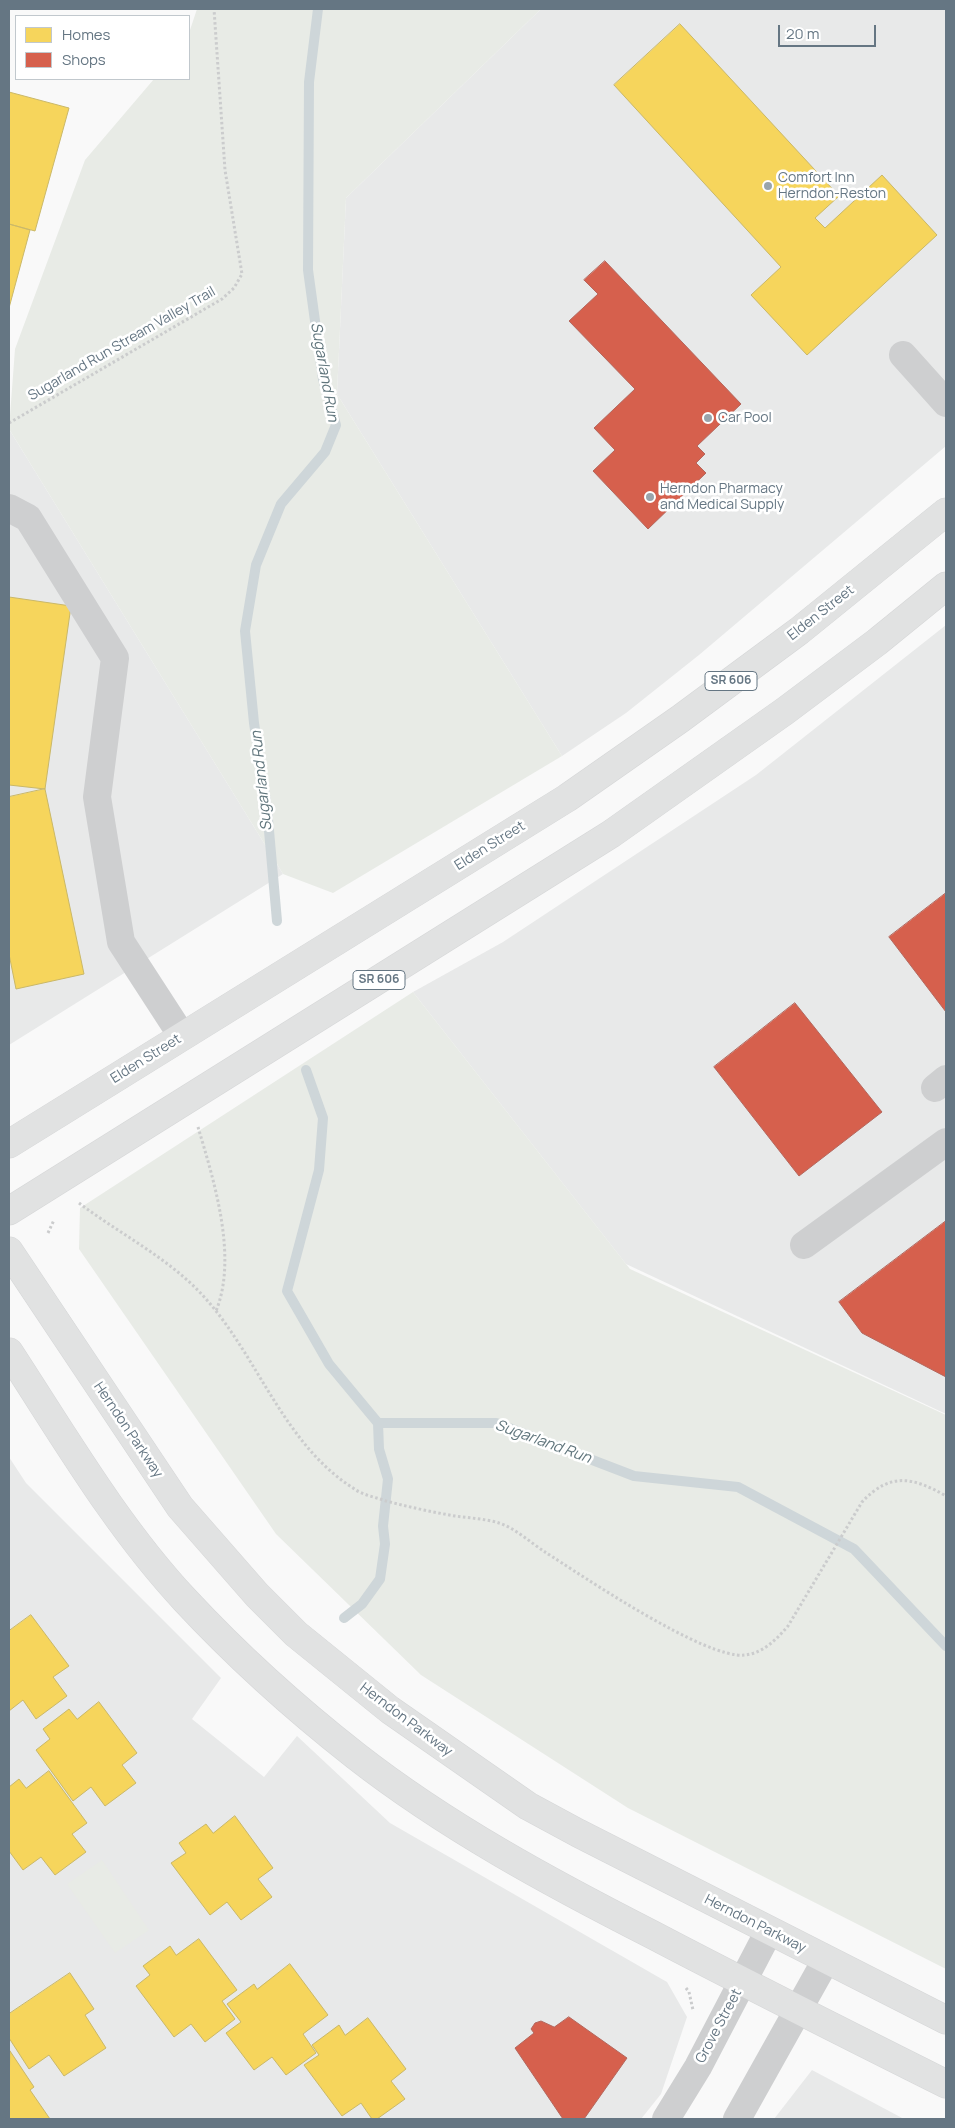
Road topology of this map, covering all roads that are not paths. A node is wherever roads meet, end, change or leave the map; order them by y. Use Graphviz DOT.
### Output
graph roads {
  1 [pos="903,355"];
  2 [pos="946,403"];
  3 [pos="9,508"];
  4 [pos="946,512"];
  5 [pos="946,586"];
  6 [pos="182,1036"];
  7 [pos="946,1142"];
  8 [pos="9,1144"];
  9 [pos="9,1211"];
  10 [pos="804,1245"];
  11 [pos="9,1251"];
  12 [pos="9,1352"];
  13 [pos="769,1931"];
  14 [pos="826,1960"];
  15 [pos="742,1982"];
  16 [pos="799,2010"];
  17 [pos="946,2020"];
  18 [pos="946,2084"];
  19 [pos="666,2119"];
  20 [pos="737,2119"];
  1 -- 2 [label="street"];
  3 -- 6 [label="street"];
  4 -- 6 [label="main road, Elden Street / SR 606"];
  5 -- 9 [label="main road, SR 606"];
  6 -- 8 [label="main road, Elden Street / SR 606"];
  7 -- 10 [label="street"];
  11 -- 13 [label="main road, Herndon Parkway"];
  12 -- 15 [label="main road"];
  13 -- 14 [label="main road, Herndon Parkway"];
  13 -- 15 [label="street, Grove Street"];
  14 -- 16 [label="street"];
  14 -- 17 [label="main road, Herndon Parkway"];
  15 -- 16 [label="main road"];
  15 -- 19 [label="street, Grove Street"];
  16 -- 18 [label="main road"];
  16 -- 20 [label="street"];
}
